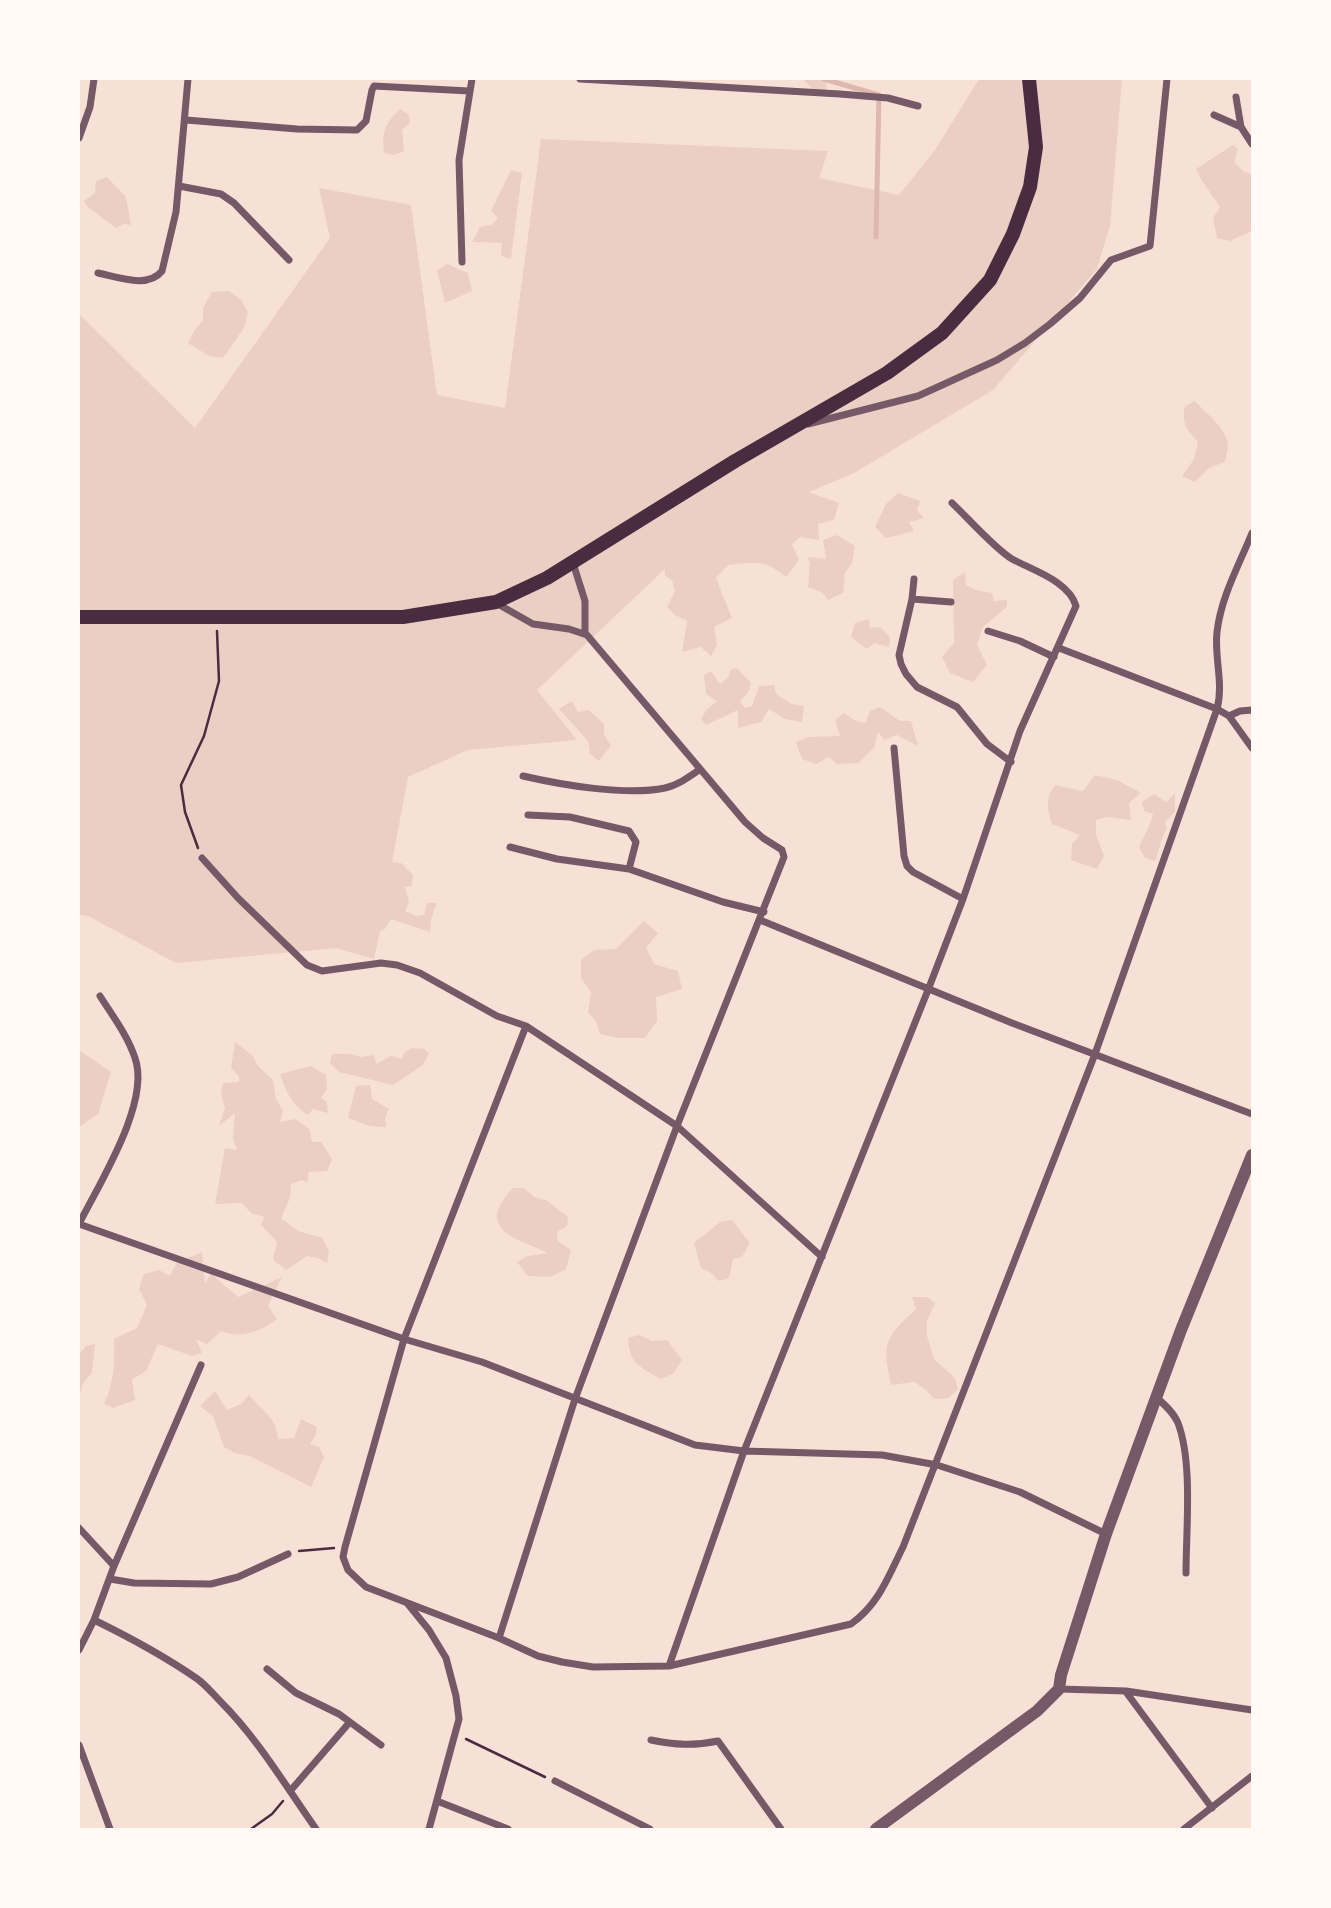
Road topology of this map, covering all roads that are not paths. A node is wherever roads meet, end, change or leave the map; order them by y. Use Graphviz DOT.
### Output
graph roads {
  1 [pos="94,79"];
  2 [pos="188,79"];
  3 [pos="472,79"];
  4 [pos="580,79"];
  5 [pos="1029,79"];
  6 [pos="1167,79"];
  7 [pos="469,91"];
  8 [pos="1236,97"];
  9 [pos="918,106"];
  10 [pos="1214,115"];
  11 [pos="186,120"];
  12 [pos="1241,127"];
  13 [pos="79,138"];
  14 [pos="1252,144"];
  15 [pos="179,186"];
  16 [pos="289,260"];
  17 [pos="462,262"];
  18 [pos="98,274"];
  19 [pos="798,427"];
  20 [pos="952,503"];
  21 [pos="1252,533"];
  22 [pos="572,562"];
  23 [pos="914,579"];
  24 [pos="912,599"];
  25 [pos="496,602"];
  26 [pos="951,602"];
  27 [pos="79,617"];
  28 [pos="988,631"];
  29 [pos="585,634"];
  30 [pos="1059,648"];
  31 [pos="1054,657"];
  32 [pos="1217,709"];
  33 [pos="1252,710"];
  34 [pos="1229,716"];
  35 [pos="894,748"];
  36 [pos="1252,748"];
  37 [pos="1010,762"];
  38 [pos="699,770"];
  39 [pos="523,776"];
  40 [pos="528,815"];
  41 [pos="510,847"];
  42 [pos="202,858"];
  43 [pos="629,869"];
  44 [pos="963,899"];
  45 [pos="764,912"];
  46 [pos="761,920"];
  47 [pos="928,990"];
  48 [pos="100,996"];
  49 [pos="526,1026"];
  50 [pos="1096,1055"];
  51 [pos="1252,1114"];
  52 [pos="677,1126"];
  53 [pos="1252,1155"];
  54 [pos="79,1224"];
  55 [pos="822,1257"];
  56 [pos="404,1339"];
  57 [pos="201,1365"];
  58 [pos="1157,1398"];
  59 [pos="575,1399"];
  60 [pos="744,1451"];
  61 [pos="937,1465"];
  62 [pos="79,1528"];
  63 [pos="1106,1534"];
  64 [pos="288,1553"];
  65 [pos="114,1566"];
  66 [pos="1186,1573"];
  67 [pos="110,1579"];
  68 [pos="406,1602"];
  69 [pos="94,1620"];
  70 [pos="499,1637"];
  71 [pos="79,1650"];
  72 [pos="668,1666"];
  73 [pos="267,1670"];
  74 [pos="1059,1689"];
  75 [pos="1126,1691"];
  76 [pos="1252,1700"];
  77 [pos="1251,1710"];
  78 [pos="349,1723"];
  79 [pos="650,1740"];
  80 [pos="79,1745"];
  81 [pos="381,1745"];
  82 [pos="1252,1776"];
  83 [pos="555,1782"];
  84 [pos="291,1790"];
  85 [pos="437,1801"];
  86 [pos="1212,1808"];
  87 [pos="110,1829"];
  88 [pos="316,1829"];
  89 [pos="429,1829"];
  90 [pos="508,1829"];
  91 [pos="650,1829"];
  92 [pos="781,1829"];
  93 [pos="876,1829"];
  94 [pos="1184,1829"];
  1 -- 13 [label="street"];
  2 -- 11 [label="street"];
  3 -- 7 [label="street"];
  4 -- 9 [label="street"];
  5 -- 19 [label="main road"];
  6 -- 19 [label="street"];
  7 -- 11 [label="street"];
  7 -- 17 [label="street"];
  8 -- 12 [label="street"];
  10 -- 12 [label="street"];
  11 -- 15 [label="street"];
  12 -- 14 [label="street"];
  15 -- 16 [label="street"];
  15 -- 18 [label="street"];
  19 -- 22 [label="main road"];
  20 -- 30 [label="street"];
  21 -- 32 [label="street"];
  22 -- 25 [label="main road"];
  22 -- 29 [label="street"];
  23 -- 24 [label="street"];
  24 -- 26 [label="street"];
  24 -- 37 [label="street"];
  25 -- 27 [label="main road"];
  25 -- 29 [label="street"];
  28 -- 31 [label="street"];
  29 -- 38 [label="street"];
  30 -- 31 [label="street"];
  30 -- 32 [label="street"];
  31 -- 37 [label="street"];
  32 -- 34 [label="street"];
  32 -- 50 [label="street"];
  33 -- 34 [label="street"];
  34 -- 36 [label="street"];
  35 -- 44 [label="street"];
  37 -- 44 [label="street"];
  38 -- 39 [label="street"];
  38 -- 45 [label="street"];
  40 -- 43 [label="street"];
  41 -- 43 [label="street"];
  42 -- 49 [label="street"];
  43 -- 45 [label="street"];
  44 -- 47 [label="street"];
  45 -- 46 [label="street"];
  46 -- 47 [label="street"];
  46 -- 52 [label="street"];
  47 -- 50 [label="street"];
  47 -- 55 [label="street"];
  48 -- 54 [label="street"];
  49 -- 52 [label="street"];
  49 -- 56 [label="street"];
  50 -- 51 [label="street"];
  50 -- 61 [label="street"];
  52 -- 55 [label="street"];
  52 -- 59 [label="street"];
  53 -- 58 [label="street"];
  54 -- 56 [label="street"];
  55 -- 60 [label="street"];
  56 -- 59 [label="street"];
  56 -- 68 [label="street"];
  57 -- 65 [label="street"];
  58 -- 63 [label="street"];
  58 -- 66 [label="street"];
  59 -- 60 [label="street"];
  59 -- 70 [label="street"];
  60 -- 61 [label="street"];
  60 -- 72 [label="street"];
  61 -- 63 [label="street"];
  61 -- 72 [label="street"];
  62 -- 65 [label="street"];
  63 -- 74 [label="street"];
  64 -- 67 [label="street"];
  65 -- 67 [label="street"];
  67 -- 69 [label="street"];
  68 -- 70 [label="street"];
  68 -- 85 [label="street"];
  69 -- 71 [label="street"];
  69 -- 84 [label="street"];
  70 -- 72 [label="street"];
  73 -- 78 [label="street"];
  74 -- 75 [label="street"];
  74 -- 93 [label="street"];
  75 -- 77 [label="street"];
  75 -- 86 [label="street"];
  76 -- 77 [label="street"];
  78 -- 81 [label="street"];
  78 -- 84 [label="street"];
  79 -- 92 [label="street"];
  80 -- 87 [label="street"];
  82 -- 86 [label="street"];
  83 -- 91 [label="street"];
  84 -- 88 [label="street"];
  85 -- 89 [label="street"];
  85 -- 90 [label="street"];
  86 -- 94 [label="street"];
}
